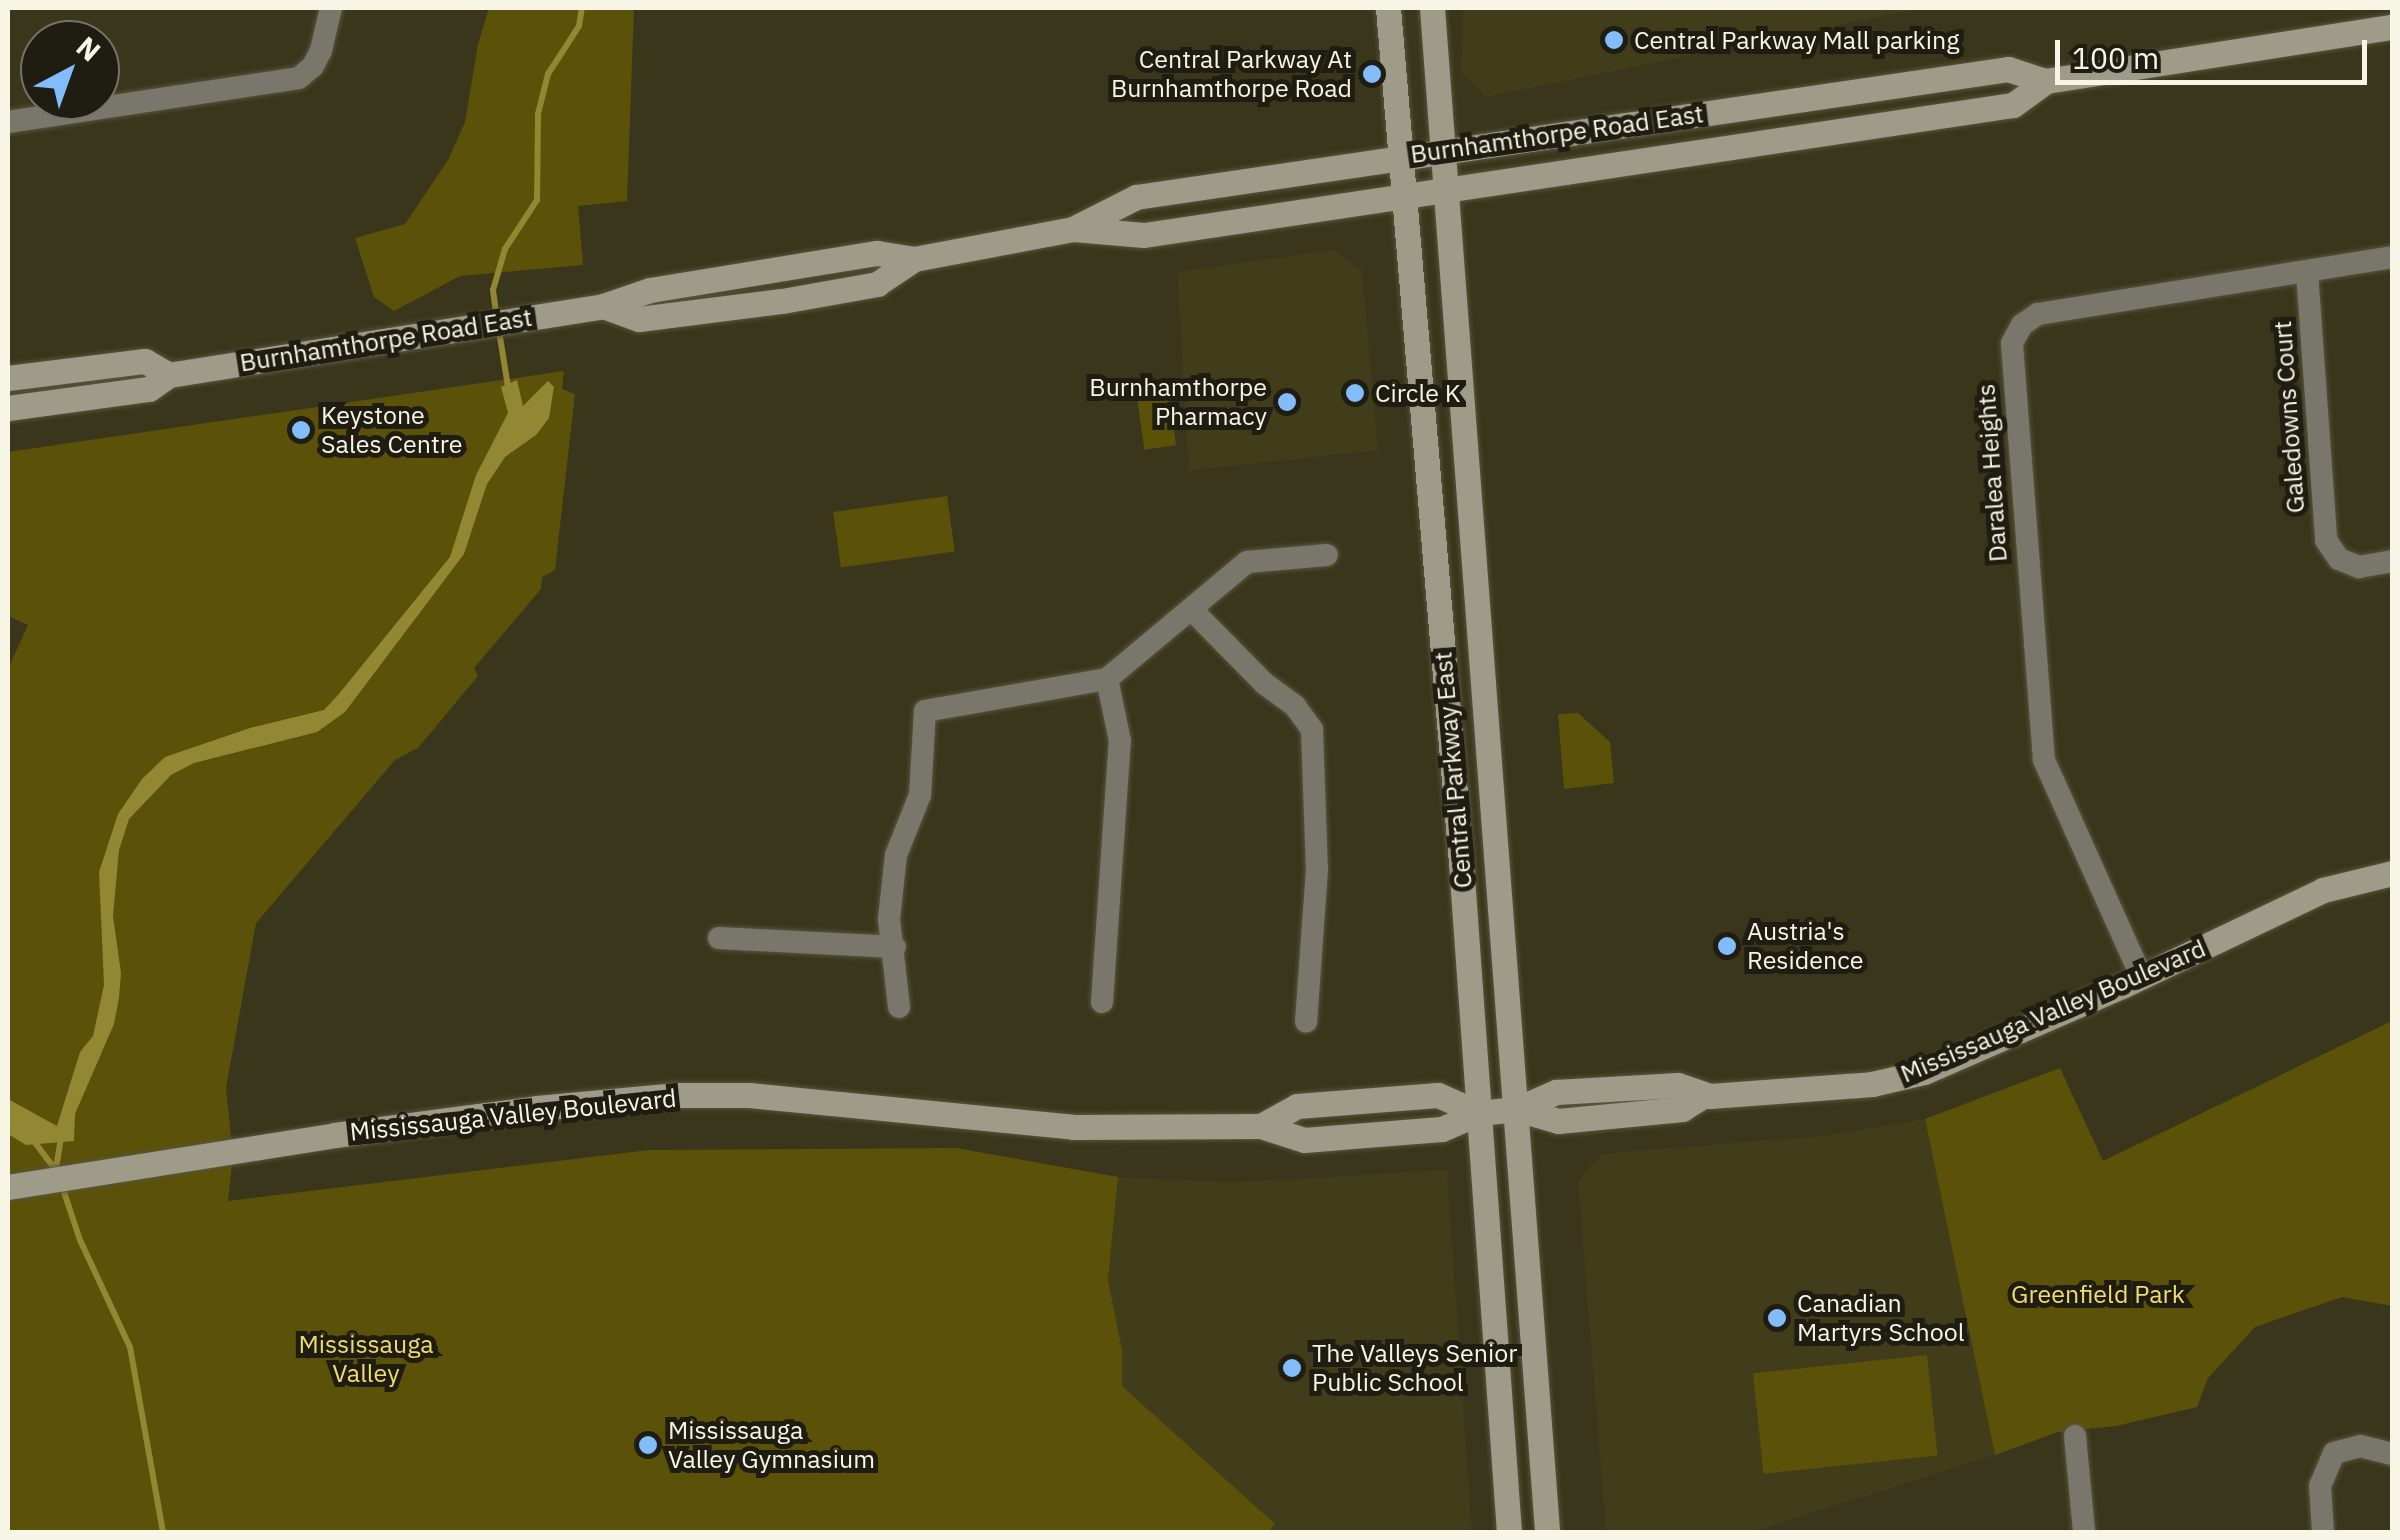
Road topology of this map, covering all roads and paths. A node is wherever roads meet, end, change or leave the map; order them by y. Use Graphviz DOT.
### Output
graph roads {
  1 [pos="332,8"];
  2 [pos="1388,8"];
  3 [pos="1432,8"];
  4 [pos="2392,28"];
  5 [pos="2046,81"];
  6 [pos="8,122"];
  7 [pos="1440,152"];
  8 [pos="1401,156"];
  9 [pos="1445,190"];
  10 [pos="1406,196"];
  11 [pos="1073,228"];
  12 [pos="2392,257"];
  13 [pos="2307,272"];
  14 [pos="169,375"];
  15 [pos="8,378"];
  16 [pos="8,408"];
  17 [pos="1327,555"];
  18 [pos="2392,561"];
  19 [pos="1191,609"];
  20 [pos="1108,679"];
  21 [pos="2392,873"];
  22 [pos="719,938"];
  23 [pos="895,947"];
  24 [pos="2141,976"];
  25 [pos="1102,1002"];
  26 [pos="899,1007"];
  27 [pos="1306,1022"];
  28 [pos="1517,1109"];
  29 [pos="1478,1113"];
  30 [pos="8,1187"];
  31 [pos="2075,1436"];
  32 [pos="2392,1454"];
  33 [pos="1508,1532"];
  34 [pos="1547,1532"];
  35 [pos="2084,1532"];
  36 [pos="2324,1532"];
  1 -- 6 [label="street"];
  2 -- 8 [label="street, Central Parkway East"];
  3 -- 7 [label="street, Central Parkway East"];
  4 -- 5 [label="street, Burnhamthorpe Road East"];
  5 -- 7 [label="street, Burnhamthorpe Road East"];
  5 -- 9 [label="street, Burnhamthorpe Road East"];
  7 -- 8 [label="street, Burnhamthorpe Road East"];
  7 -- 9 [label="street, Central Parkway East"];
  8 -- 10 [label="street, Central Parkway East"];
  8 -- 11 [label="street, Burnhamthorpe Road East"];
  9 -- 10 [label="street, Burnhamthorpe Road East"];
  9 -- 28 [label="street, Central Parkway East"];
  10 -- 11 [label="street, Burnhamthorpe Road East"];
  10 -- 29 [label="street, Central Parkway East"];
  11 -- 14 [label="street, Burnhamthorpe Road East"];
  12 -- 13 [label="street, Daralea Heights"];
  13 -- 18 [label="street, Galedowns Court"];
  13 -- 24 [label="street, Daralea Heights"];
  14 -- 15 [label="street, Burnhamthorpe Road East"];
  14 -- 16 [label="street, Burnhamthorpe Road East"];
  17 -- 19 [label="street"];
  19 -- 20 [label="street"];
  19 -- 27 [label="street"];
  20 -- 23 [label="street"];
  20 -- 25 [label="street"];
  21 -- 24 [label="street, Mississauga Valley Boulevard"];
  22 -- 23 [label="street"];
  23 -- 26 [label="street"];
  24 -- 28 [label="street, Mississauga Valley Boulevard"];
  28 -- 29 [label="street, Mississauga Valley Boulevard"];
  28 -- 34 [label="street, Central Parkway East"];
  29 -- 30 [label="street, Mississauga Valley Boulevard"];
  29 -- 33 [label="street, Central Parkway East"];
  31 -- 35 [label="street"];
  32 -- 36 [label="street"];
}
